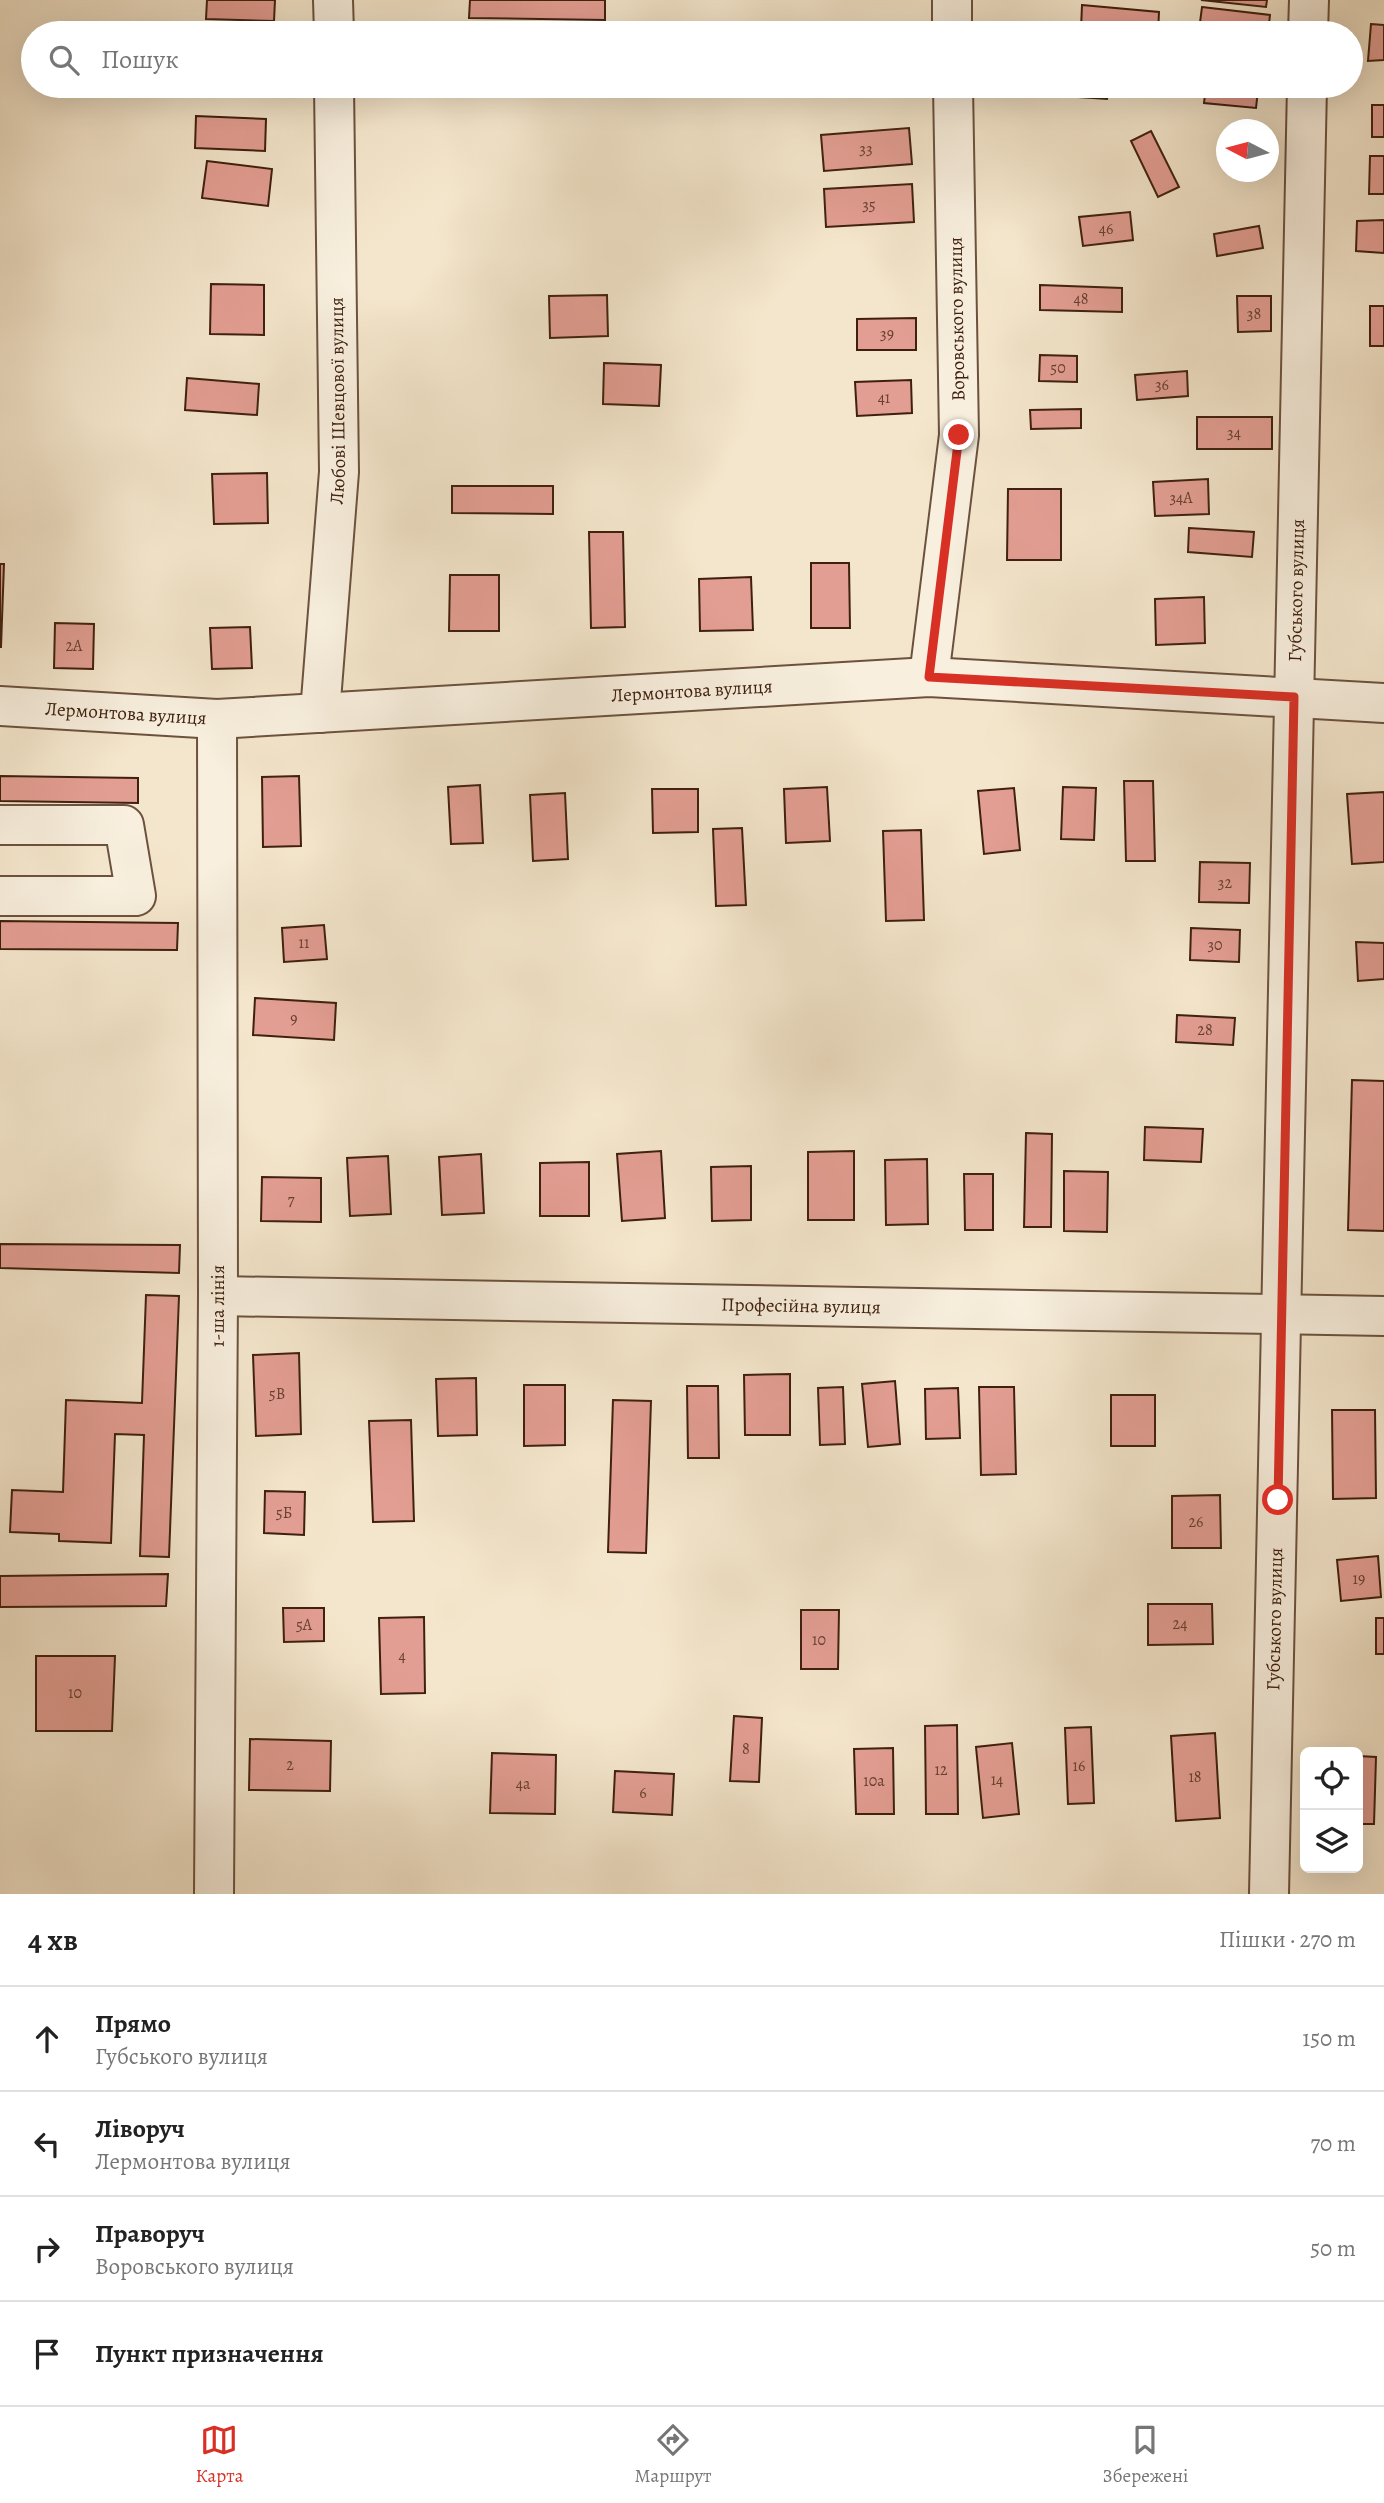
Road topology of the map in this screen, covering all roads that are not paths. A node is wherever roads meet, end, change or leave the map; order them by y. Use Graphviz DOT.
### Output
graph roads {
  1 [pos="333,0"];
  2 [pos="952,0"];
  3 [pos="1309,0"];
  4 [pos="334,21"];
  5 [pos="952,21"];
  6 [pos="1308,21"];
  7 [pos="334,98"];
  8 [pos="953,98"];
  9 [pos="1307,98"];
  10 [pos="929,677"];
  11 [pos="1294,697"];
  12 [pos="1384,703"];
  13 [pos="0,706"];
  14 [pos="320,713"];
  15 [pos="217,719"];
  16 [pos="0,825"];
  17 [pos="0,896"];
  18 [pos="218,1296"];
  19 [pos="1282,1314"];
  20 [pos="1384,1316"];
  21 [pos="214,1894"];
  22 [pos="1269,1894"];
  1 -- 4 [label="street"];
  2 -- 5 [label="street"];
  3 -- 6 [label="street"];
  7 -- 14 [label="street, Любові Шевцової вулиця"];
  8 -- 10 [label="street, Воровського вулиця"];
  9 -- 11 [label="street, Губського вулиця"];
  10 -- 11 [label="street, Лермонтова вулиця"];
  10 -- 14 [label="street, Лермонтова вулиця"];
  11 -- 12 [label="street, Лермонтова вулиця"];
  11 -- 19 [label="street, Губського вулиця"];
  13 -- 15 [label="street, Лермонтова вулиця"];
  14 -- 15 [label="street, Лермонтова вулиця"];
  15 -- 18 [label="street, 1-ша лінія"];
  16 -- 17 [label="street"];
  18 -- 19 [label="street, Професійна вулиця"];
  18 -- 21 [label="street, 1-ша лінія"];
  19 -- 20 [label="street, Професійна вулиця"];
  19 -- 22 [label="street, Губського вулиця"];
}
